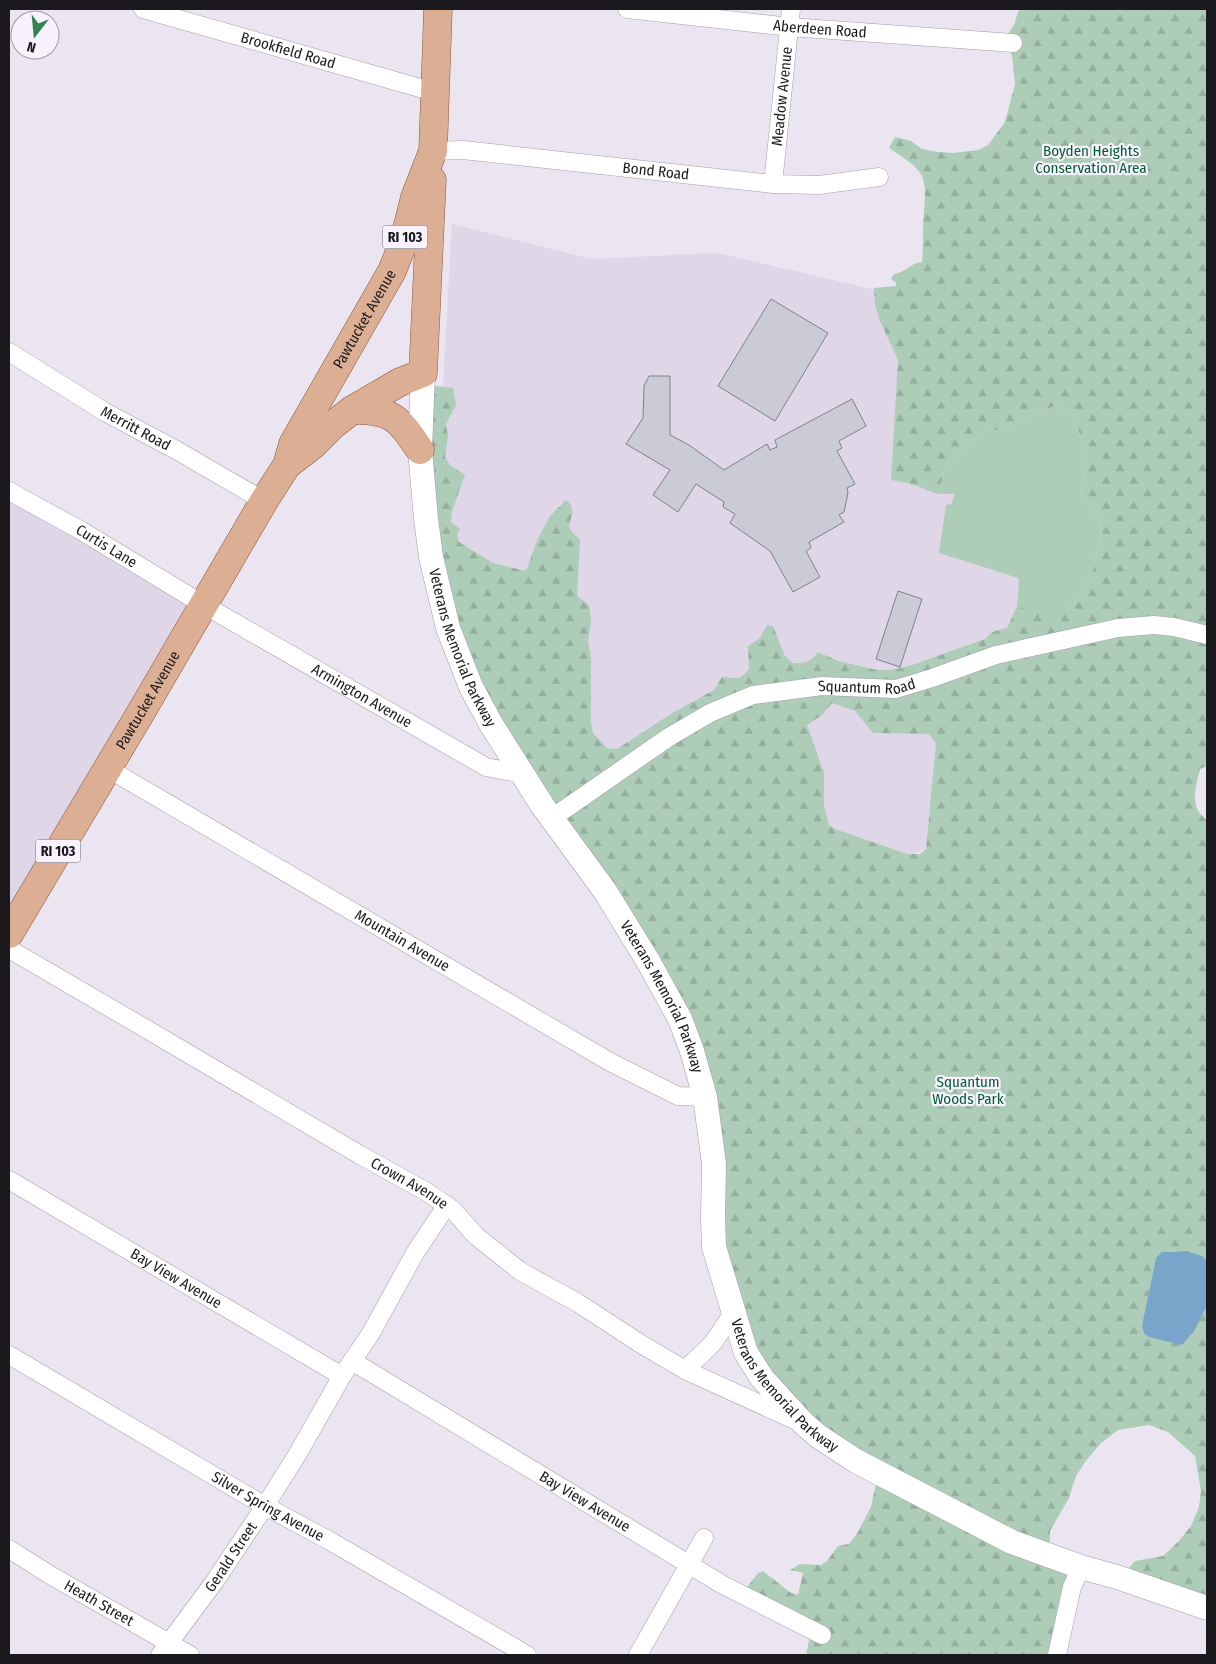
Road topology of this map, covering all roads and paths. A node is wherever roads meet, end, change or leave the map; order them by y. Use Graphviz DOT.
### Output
graph roads {
  1 [pos="143,9"];
  2 [pos="438,9"];
  3 [pos="627,9"];
  4 [pos="791,9"];
  5 [pos="790,27"];
  6 [pos="1013,43"];
  7 [pos="434,92"];
  8 [pos="433,151"];
  9 [pos="879,177"];
  10 [pos="773,184"];
  11 [pos="9,352"];
  12 [pos="423,364"];
  13 [pos="352,410"];
  14 [pos="420,450"];
  15 [pos="290,454"];
  16 [pos="9,491"];
  17 [pos="264,501"];
  18 [pos="204,604"];
  19 [pos="1207,635"];
  20 [pos="107,768"];
  21 [pos="523,774"];
  22 [pos="552,818"];
  23 [pos="9,934"];
  24 [pos="9,949"];
  25 [pos="704,1097"];
  26 [pos="9,1180"];
  27 [pos="447,1205"];
  28 [pos="733,1313"];
  29 [pos="9,1355"];
  30 [pos="352,1361"];
  31 [pos="685,1370"];
  32 [pos="342,1376"];
  33 [pos="803,1423"];
  34 [pos="265,1506"];
  35 [pos="704,1538"];
  36 [pos="9,1549"];
  37 [pos="688,1564"];
  38 [pos="1081,1567"];
  39 [pos="1207,1608"];
  40 [pos="822,1634"];
  41 [pos="164,1649"];
  42 [pos="190,1655"];
  43 [pos="527,1655"];
  44 [pos="638,1655"];
  45 [pos="1057,1655"];
  1 -- 7 [label="street, Brookfield Road"];
  2 -- 7 [label="main road, Pawtucket Avenue / RI 103"];
  3 -- 5 [label="street, Aberdeen Road"];
  4 -- 5 [label="street, Meadow Avenue"];
  5 -- 6 [label="street, Aberdeen Road"];
  5 -- 10 [label="street, Meadow Avenue"];
  7 -- 8 [label="main road, Pawtucket Avenue / RI 103"];
  8 -- 10 [label="street, Bond Road"];
  8 -- 12 [label="main road, Veterans Memorial Parkway / RI 103"];
  8 -- 15 [label="main road, Pawtucket Avenue / RI 103"];
  9 -- 10 [label="street, Bond Road"];
  11 -- 17 [label="street, Merritt Road"];
  12 -- 13 [label="main road, Pawtucket Avenue / RI 103"];
  12 -- 14 [label="main road, Veterans Memorial Parkway"];
  12 -- 15 [label="main road, Pawtucket Avenue"];
  13 -- 14 [label="main road"];
  13 -- 15 [label="main road, Pawtucket Avenue / RI 103"];
  14 -- 21 [label="main road, Veterans Memorial Parkway"];
  15 -- 17 [label="main road, Pawtucket Avenue / RI 103"];
  16 -- 18 [label="street, Curtis Lane"];
  17 -- 18 [label="main road, Pawtucket Avenue / RI 103"];
  18 -- 20 [label="main road, Pawtucket Avenue / RI 103"];
  18 -- 21 [label="street, Armington Avenue"];
  19 -- 22 [label="street, Squantum Road"];
  20 -- 23 [label="main road, Pawtucket Avenue / RI 103"];
  20 -- 25 [label="street, Mountain Avenue"];
  21 -- 22 [label="main road, Veterans Memorial Parkway"];
  22 -- 25 [label="main road, Veterans Memorial Parkway"];
  24 -- 27 [label="street, Crown Avenue"];
  25 -- 28 [label="main road, Veterans Memorial Parkway"];
  26 -- 32 [label="street, Bay View Avenue"];
  27 -- 30 [label="street"];
  27 -- 31 [label="street, Crown Avenue"];
  28 -- 31 [label="street"];
  28 -- 33 [label="main road, Veterans Memorial Parkway"];
  29 -- 34 [label="street, Silver Spring Avenue"];
  30 -- 32 [label="street, Gerald Street"];
  30 -- 37 [label="street, Bay View Avenue"];
  31 -- 33 [label="street, Crown Avenue"];
  32 -- 34 [label="street, Gerald Street"];
  33 -- 38 [label="main road, Veterans Memorial Parkway"];
  34 -- 41 [label="street, Gerald Street"];
  34 -- 43 [label="street, Silver Spring Avenue"];
  35 -- 37 [label="street"];
  36 -- 41 [label="street, Heath Street"];
  37 -- 40 [label="street, Bay View Avenue"];
  37 -- 44 [label="street"];
  38 -- 39 [label="main road, Veterans Memorial Parkway"];
  38 -- 45 [label="street"];
  41 -- 42 [label="street, Heath Street"];
}
